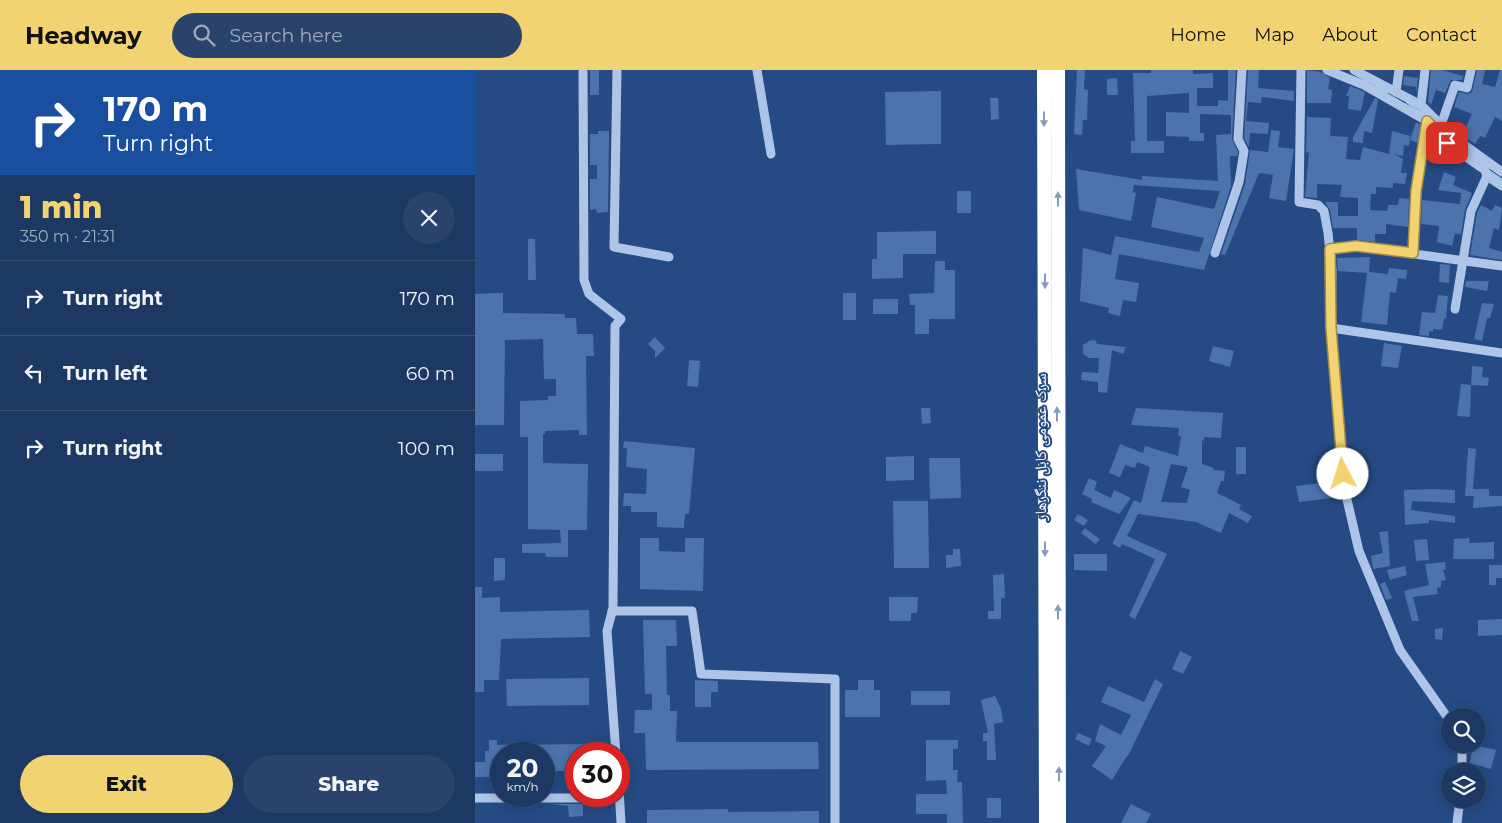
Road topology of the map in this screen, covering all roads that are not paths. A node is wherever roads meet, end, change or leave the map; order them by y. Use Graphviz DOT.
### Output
graph roads {
  1 [pos="583,70"];
  2 [pos="617,70"];
  3 [pos="757,70"];
  4 [pos="1044,70"];
  5 [pos="1058,70"];
  6 [pos="1242,70"];
  7 [pos="1301,70"];
  8 [pos="1327,70"];
  9 [pos="1354,70"];
  10 [pos="1399,70"];
  11 [pos="1425,70"];
  12 [pos="1471,70"];
  13 [pos="1395,91"];
  14 [pos="1392,101"];
  15 [pos="1417,103"];
  16 [pos="1410,111"];
  17 [pos="1428,117"];
  18 [pos="1441,125"];
  19 [pos="771,154"];
  20 [pos="1502,172"];
  21 [pos="1487,176"];
  22 [pos="1502,186"];
  23 [pos="1051,235"];
  24 [pos="1330,249"];
  25 [pos="1215,253"];
  26 [pos="1413,253"];
  27 [pos="669,257"];
  28 [pos="1461,259"];
  29 [pos="1502,266"];
  30 [pos="1455,310"];
  31 [pos="1331,328"];
  32 [pos="1502,353"];
  33 [pos="612,611"];
  34 [pos="1052,692"];
  35 [pos="1441,708"];
  36 [pos="615,742"];
  37 [pos="565,796"];
  38 [pos="475,798"];
  39 [pos="620,807"];
  40 [pos="1459,808"];
  41 [pos="621,823"];
  42 [pos="835,823"];
  43 [pos="1046,823"];
  44 [pos="1059,823"];
  45 [pos="1457,823"];
  1 -- 33 [label="street"];
  2 -- 27 [label="street"];
  3 -- 19 [label="street"];
  4 -- 23 [label="highway, سرک عمومی کابل ننگرهار, one-way"];
  23 -- 5 [label="highway, سرک عمومی کابل ننگرهار, one-way"];
  6 -- 25 [label="street"];
  7 -- 24 [label="street"];
  8 -- 14 [label="street"];
  9 -- 13 [label="street"];
  10 -- 13 [label="street"];
  11 -- 15 [label="street"];
  12 -- 18 [label="street"];
  13 -- 14 [label="street"];
  13 -- 15 [label="street"];
  14 -- 16 [label="street"];
  15 -- 16 [label="street"];
  15 -- 17 [label="street"];
  16 -- 17 [label="street"];
  17 -- 18 [label="street"];
  17 -- 21 [label="street"];
  17 -- 26 [label="street"];
  18 -- 20 [label="street"];
  21 -- 22 [label="street"];
  21 -- 28 [label="street"];
  23 -- 34 [label="highway, سرک عمومی کابل ننگرهار"];
  24 -- 26 [label="street"];
  24 -- 31 [label="street"];
  26 -- 28 [label="street"];
  28 -- 29 [label="street"];
  28 -- 30 [label="street"];
  31 -- 32 [label="street"];
  31 -- 35 [label="street"];
  33 -- 36 [label="street"];
  33 -- 42 [label="street"];
  34 -- 43 [label="highway, سرک عمومی کابل ننگرهار"];
  44 -- 34 [label="highway, سرک عمومی کابل ننگرهار, one-way"];
  37 -- 38 [label="street"];
  39 -- 41 [label="street"];
  40 -- 45 [label="street"];
}
